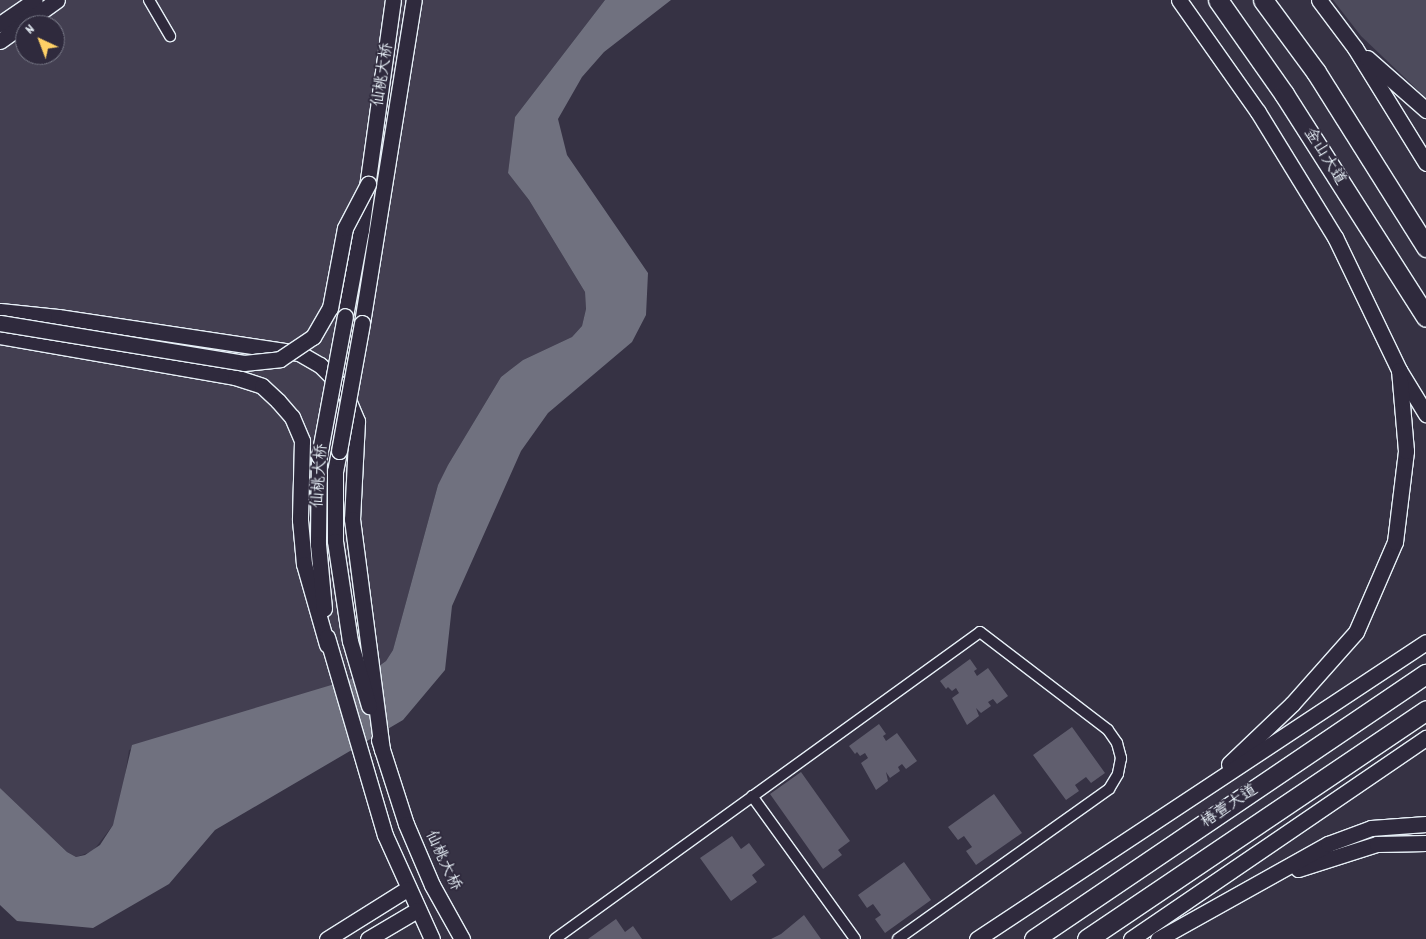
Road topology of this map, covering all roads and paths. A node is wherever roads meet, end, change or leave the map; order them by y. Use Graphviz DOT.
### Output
graph roads {
  1 [pos="35,0"];
  2 [pos="57,0"];
  3 [pos="149,0"];
  4 [pos="393,0"];
  5 [pos="414,0"];
  6 [pos="1179,0"];
  7 [pos="1206,0"];
  8 [pos="1218,0"];
  9 [pos="1263,0"];
  10 [pos="1277,0"];
  11 [pos="1319,0"];
  12 [pos="0,24"];
  13 [pos="170,36"];
  14 [pos="0,42"];
  15 [pos="1355,48"];
  16 [pos="1316,72"];
  17 [pos="1284,94"];
  18 [pos="1426,110"];
  19 [pos="1426,163"];
  20 [pos="368,184"];
  21 [pos="1426,247"];
  22 [pos="0,311"];
  23 [pos="1426,317"];
  24 [pos="0,323"];
  25 [pos="0,336"];
  26 [pos="1399,370"];
  27 [pos="1426,414"];
  28 [pos="1426,642"];
  29 [pos="327,646"];
  30 [pos="1426,674"];
  31 [pos="1426,710"];
  32 [pos="1426,738"];
  33 [pos="382,750"];
  34 [pos="1202,790"];
  35 [pos="752,796"];
  36 [pos="1426,824"];
  37 [pos="1426,843"];
  38 [pos="1257,885"];
  39 [pos="407,889"];
  40 [pos="417,910"];
  41 [pos="327,939"];
  42 [pos="368,939"];
  43 [pos="432,939"];
  44 [pos="462,939"];
  45 [pos="555,939"];
  46 [pos="855,939"];
  47 [pos="898,939"];
  48 [pos="977,939"];
  49 [pos="1034,939"];
  50 [pos="1087,939"];
  51 [pos="1130,939"];
  52 [pos="1158,939"];
  1 -- 12 [label="main road"];
  2 -- 14 [label="main road"];
  3 -- 13 [label="street"];
  4 -- 20 [label="main road, 仙桃大桥"];
  5 -- 33 [label="main road, 仙桃大桥, bridge"];
  6 -- 26 [label="main road"];
  7 -- 17 [label="highway"];
  8 -- 17 [label="highway, 金山大道"];
  9 -- 16 [label="highway"];
  10 -- 16 [label="highway"];
  11 -- 15 [label="main road"];
  15 -- 18 [label="main road"];
  15 -- 19 [label="main road"];
  16 -- 21 [label="highway"];
  17 -- 23 [label="highway, 金山大道"];
  20 -- 24 [label="main road, bridge"];
  20 -- 29 [label="main road, 仙桃大桥, bridge"];
  22 -- 33 [label="main road, bridge"];
  25 -- 29 [label="main road"];
  26 -- 27 [label="main road"];
  26 -- 34 [label="main road"];
  28 -- 34 [label="main road"];
  29 -- 39 [label="main road, 仙桃大桥"];
  30 -- 49 [label="highway, 椿萱大道"];
  31 -- 50 [label="highway, 椿萱大道"];
  32 -- 51 [label="main road"];
  33 -- 44 [label="main road, 仙桃大桥"];
  34 -- 48 [label="main road"];
  35 -- 45 [label="street"];
  35 -- 46 [label="street"];
  35 -- 47 [label="street"];
  36 -- 38 [label="main road"];
  37 -- 38 [label="main road"];
  38 -- 52 [label="main road"];
  39 -- 40 [label="main road, 仙桃大桥"];
  39 -- 41 [label="main road"];
  40 -- 42 [label="main road"];
  40 -- 43 [label="main road, 仙桃大桥"];
}
